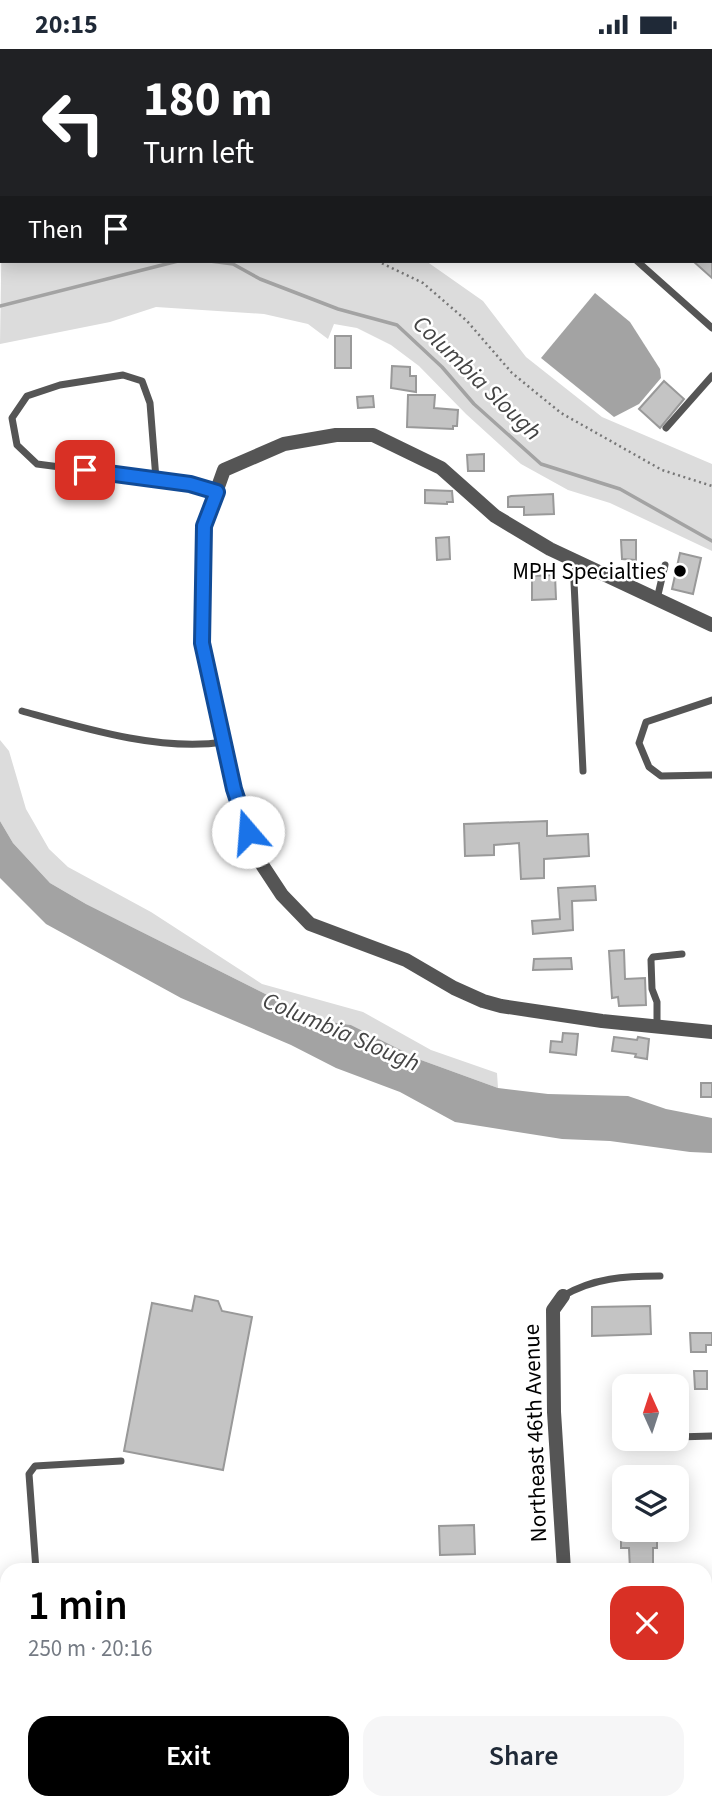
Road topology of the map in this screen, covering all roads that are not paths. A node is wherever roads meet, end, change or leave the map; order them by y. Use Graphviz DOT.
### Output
graph roads {
  1 [pos="639,263"];
  2 [pos="712,328"];
  3 [pos="712,376"];
  4 [pos="666,428"];
  5 [pos="156,479"];
  6 [pos="217,492"];
  7 [pos="573,561"];
  8 [pos="665,565"];
  9 [pos="657,600"];
  10 [pos="712,625"];
  11 [pos="712,701"];
  12 [pos="22,711"];
  13 [pos="225,742"];
  14 [pos="583,771"];
  15 [pos="712,775"];
  16 [pos="682,954"];
  17 [pos="657,1026"];
  18 [pos="712,1032"];
  19 [pos="660,1276"];
  20 [pos="562,1296"];
  21 [pos="712,1436"];
  22 [pos="690,1437"];
  23 [pos="121,1461"];
  24 [pos="35,1563"];
  25 [pos="564,1563"];
  1 -- 2 [label="lane"];
  3 -- 4 [label="lane"];
  5 -- 5 [label="lane"];
  5 -- 6 [label="lane"];
  6 -- 7 [label="street"];
  6 -- 13 [label="street"];
  7 -- 9 [label="street"];
  7 -- 14 [label="lane"];
  8 -- 9 [label="lane"];
  9 -- 10 [label="street"];
  11 -- 15 [label="lane"];
  12 -- 13 [label="lane"];
  13 -- 17 [label="street"];
  16 -- 17 [label="lane"];
  17 -- 18 [label="street"];
  19 -- 20 [label="lane"];
  20 -- 25 [label="street, Northeast 46th Avenue"];
  21 -- 22 [label="lane"];
  23 -- 24 [label="lane"];
}
